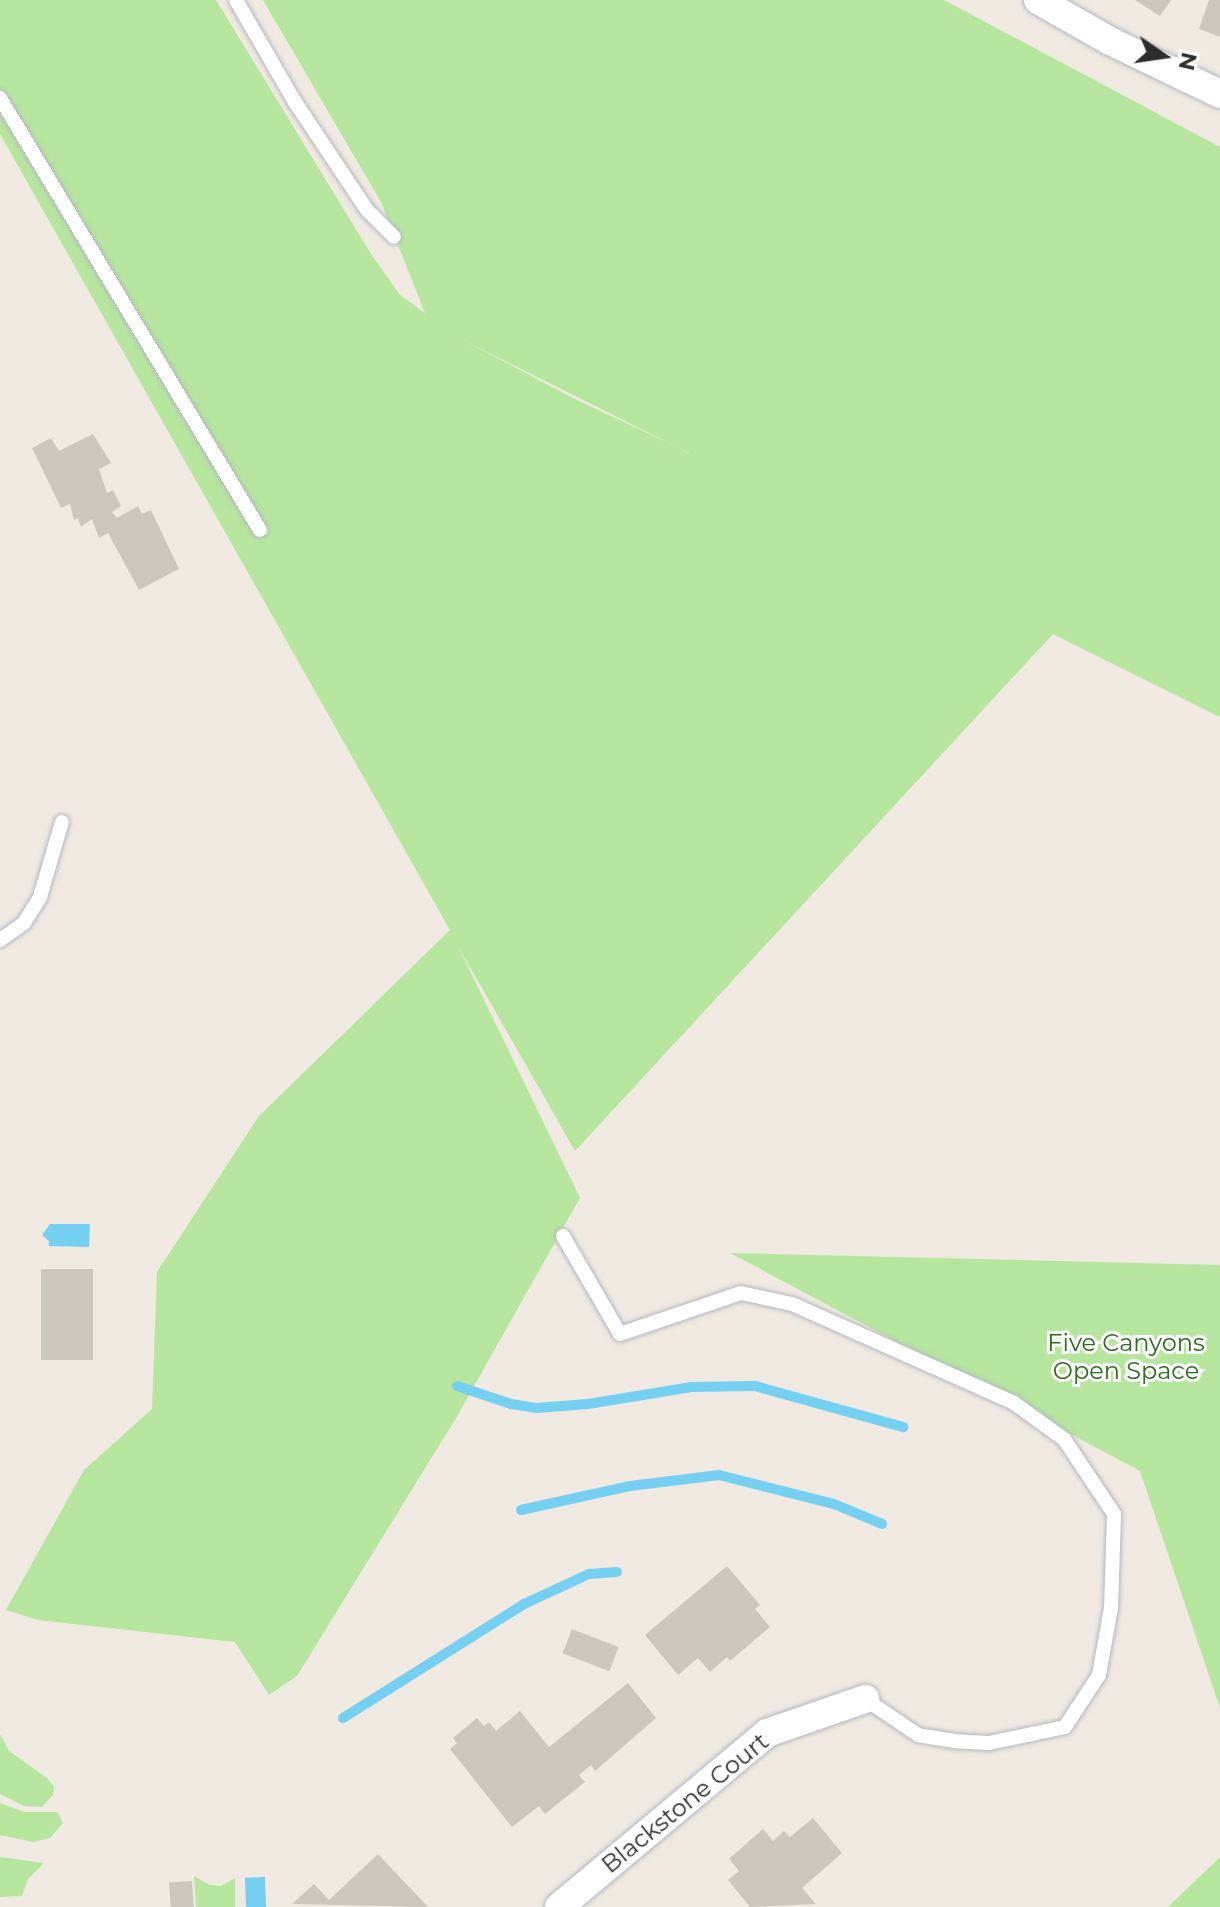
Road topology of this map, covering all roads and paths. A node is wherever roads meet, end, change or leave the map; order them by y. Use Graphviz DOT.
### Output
graph roads {
  1 [pos="236,0"];
  2 [pos="1038,0"];
  3 [pos="1220,94"];
  4 [pos="0,98"];
  5 [pos="394,237"];
  6 [pos="260,530"];
  7 [pos="62,822"];
  8 [pos="0,940"];
  9 [pos="563,1236"];
  10 [pos="865,1699"];
  11 [pos="559,1907"];
  1 -- 5 [label="lane"];
  2 -- 3 [label="street"];
  4 -- 6 [label="lane"];
  7 -- 8 [label="lane"];
  9 -- 10 [label="lane"];
  10 -- 11 [label="street, Blackstone Court"];
}
